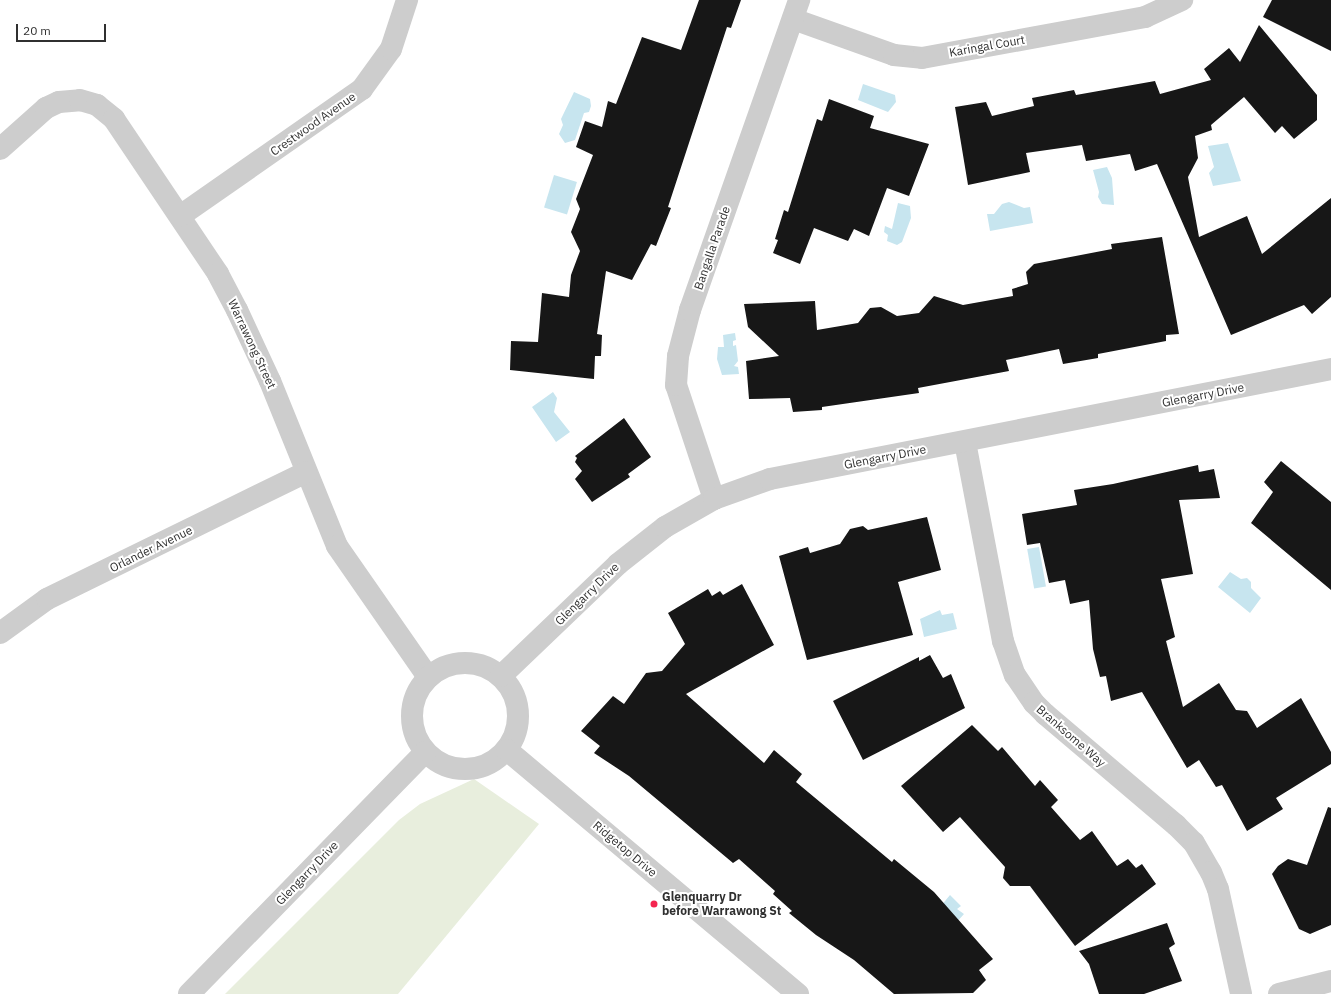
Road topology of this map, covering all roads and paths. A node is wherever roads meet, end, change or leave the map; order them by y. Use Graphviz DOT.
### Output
graph roads {
  1 [pos="407,0"];
  2 [pos="1182,0"];
  3 [pos="796,9"];
  4 [pos="0,149"];
  5 [pos="180,216"];
  6 [pos="1331,369"];
  7 [pos="964,442"];
  8 [pos="306,472"];
  9 [pos="714,499"];
  10 [pos="0,633"];
  11 [pos="501,676"];
  12 [pos="428,677"];
  13 [pos="507,750"];
  14 [pos="425,752"];
  15 [pos="1331,981"];
  16 [pos="189,994"];
  17 [pos="798,994"];
  18 [pos="1241,994"];
  19 [pos="1279,994"];
  1 -- 5 [label="street, Crestwood Avenue"];
  2 -- 3 [label="street, Karingal Court"];
  3 -- 9 [label="street, Bangalla Parade"];
  4 -- 5 [label="street, Warrawong Street"];
  5 -- 8 [label="street, Warrawong Street"];
  6 -- 7 [label="street, Glengarry Drive"];
  7 -- 9 [label="street, Glengarry Drive"];
  7 -- 18 [label="street, Branksome Way"];
  8 -- 10 [label="street, Orlander Avenue"];
  8 -- 12 [label="street, Warrawong Street"];
  9 -- 11 [label="street, Glengarry Drive"];
  11 -- 12 [label="street"];
  11 -- 13 [label="street"];
  12 -- 14 [label="street"];
  13 -- 14 [label="street"];
  13 -- 17 [label="street, Ridgetop Drive"];
  14 -- 16 [label="street, Glengarry Drive"];
  15 -- 19 [label="street"];
}
